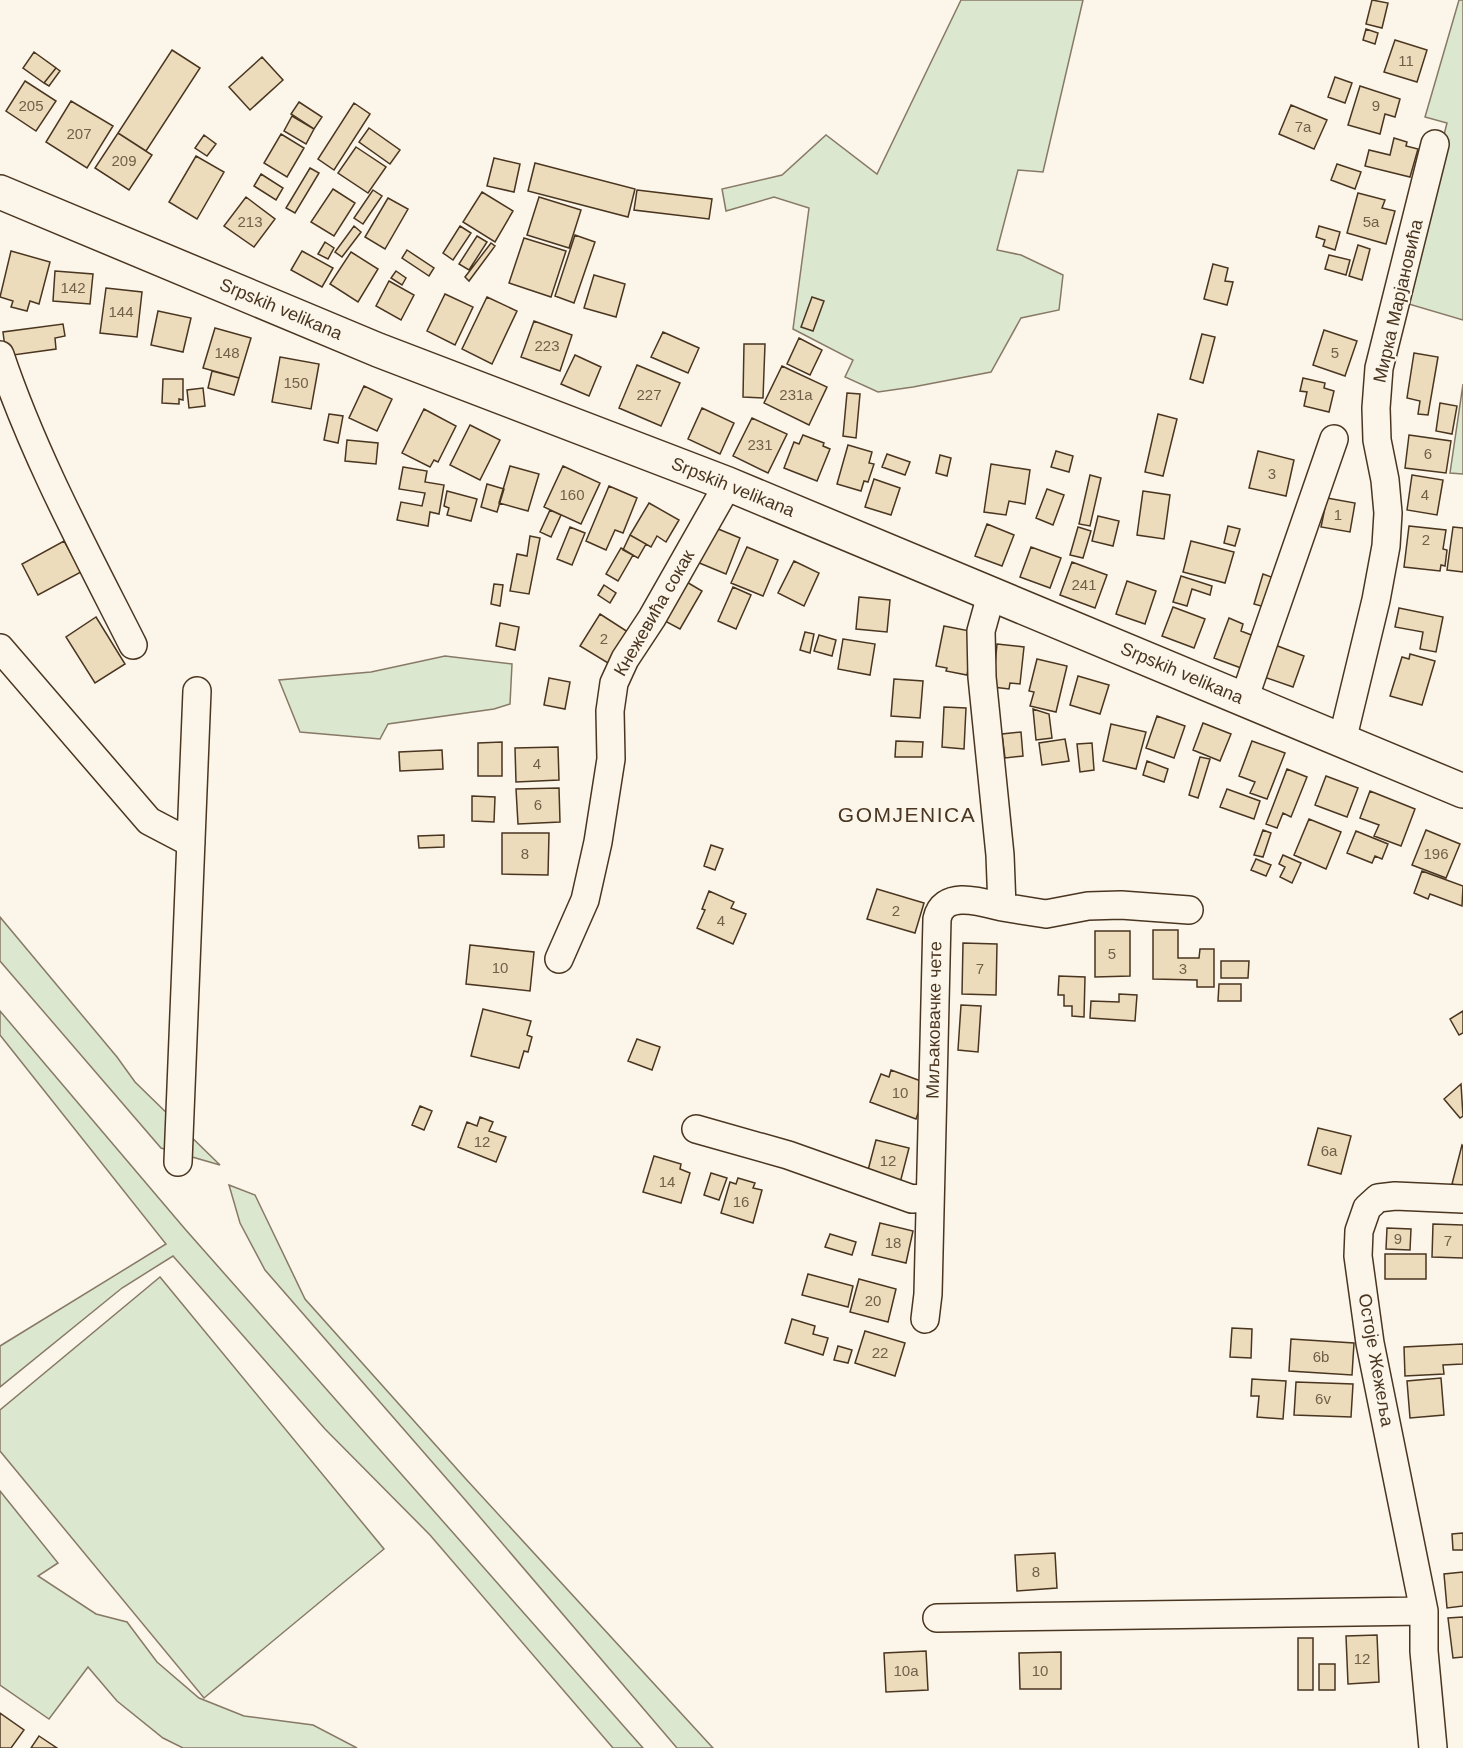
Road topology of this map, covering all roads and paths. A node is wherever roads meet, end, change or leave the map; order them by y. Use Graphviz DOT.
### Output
graph roads {
  1 [pos="1435,144"];
  2 [pos="0,192"];
  3 [pos="0,355"];
  4 [pos="1334,438"];
  5 [pos="728,484"];
  6 [pos="991,595"];
  7 [pos="133,645"];
  8 [pos="0,648"];
  9 [pos="197,691"];
  10 [pos="1244,699"];
  11 [pos="1342,741"];
  12 [pos="1463,791"];
  13 [pos="191,843"];
  14 [pos="1002,907"];
  15 [pos="1189,910"];
  16 [pos="559,958"];
  17 [pos="696,1129"];
  18 [pos="178,1162"];
  19 [pos="930,1197"];
  20 [pos="1463,1199"];
  21 [pos="925,1319"];
  22 [pos="1424,1611"];
  23 [pos="937,1618"];
  24 [pos="1433,1748"];
  1 -- 11 [label="street, Мирка Марјановића"];
  2 -- 5 [label="main road, Srpskih velikana"];
  3 -- 7 [label="street"];
  4 -- 10 [label="street"];
  5 -- 6 [label="main road, Srpskih velikana"];
  5 -- 16 [label="street, Кнежевића сокак"];
  6 -- 10 [label="main road, Srpskih velikana"];
  6 -- 14 [label="street"];
  8 -- 13 [label="street"];
  9 -- 13 [label="street"];
  10 -- 11 [label="main road, Srpskih velikana"];
  11 -- 12 [label="main road, Srpskih velikana"];
  13 -- 18 [label="street"];
  14 -- 15 [label="street, Миљаковачке чете"];
  14 -- 19 [label="street, Миљаковачке чете"];
  17 -- 19 [label="street"];
  19 -- 21 [label="street, Миљаковачке чете"];
  20 -- 22 [label="street, Остоје Жежеља"];
  22 -- 23 [label="street"];
  22 -- 24 [label="street, Остоје Жежеља"];
}
